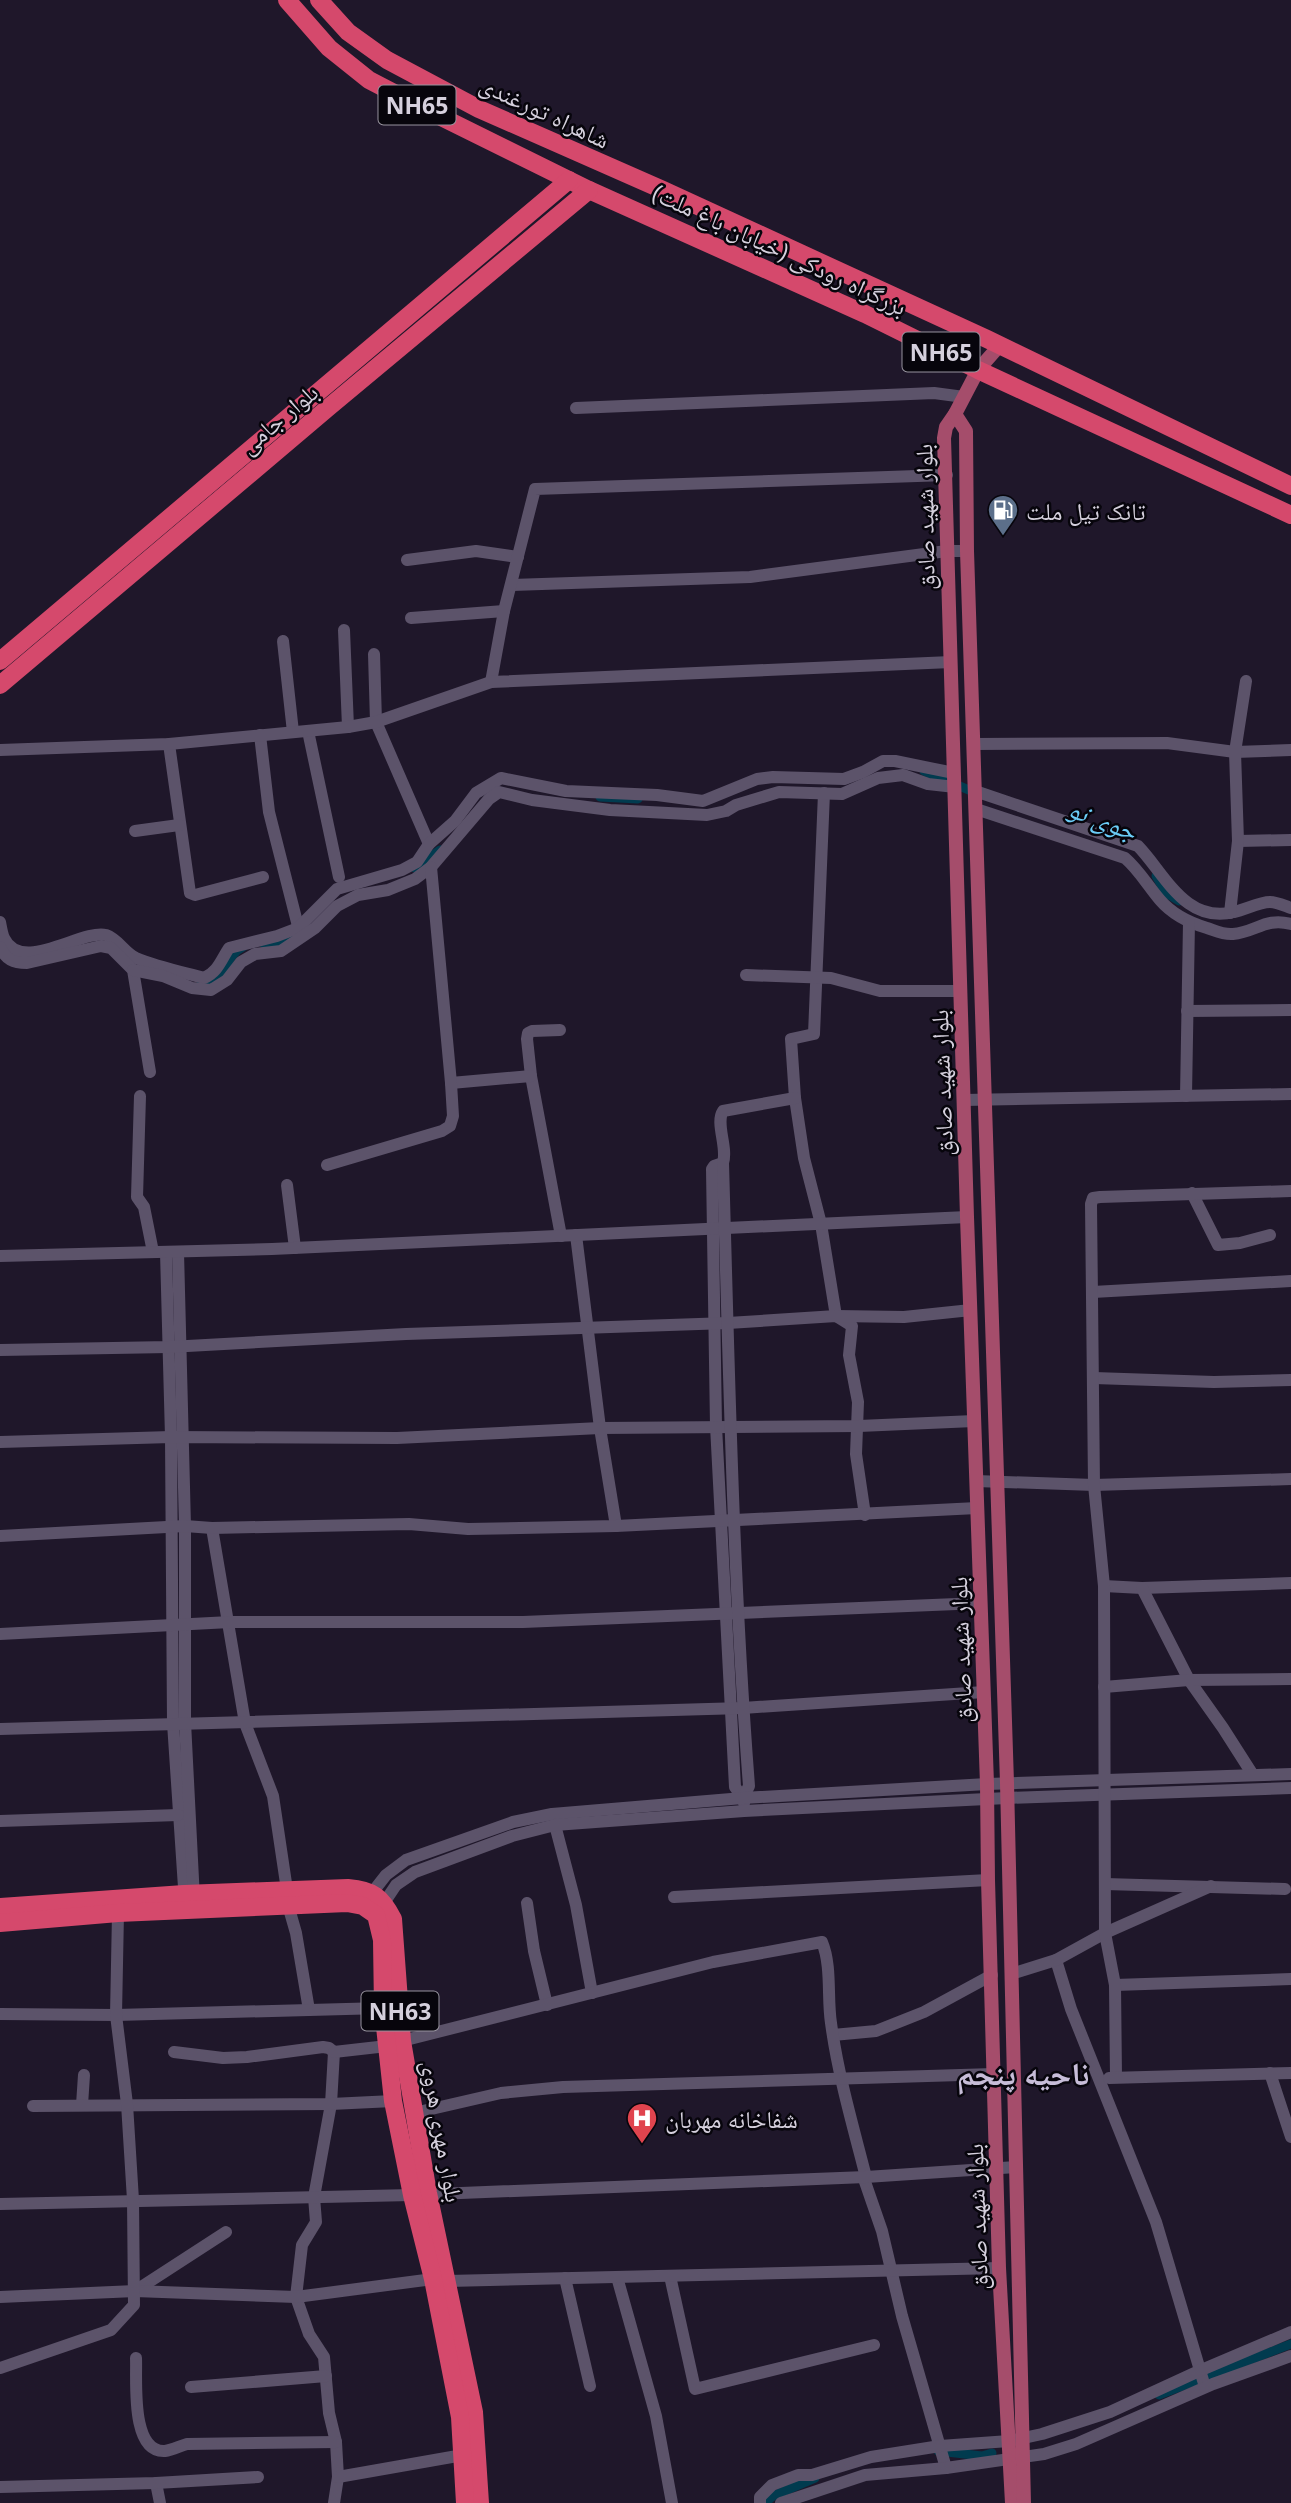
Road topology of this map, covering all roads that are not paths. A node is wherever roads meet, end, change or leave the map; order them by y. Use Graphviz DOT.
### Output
graph roads {
  1 [pos="287,0"];
  2 [pos="319,0"];
  3 [pos="616,170"];
  4 [pos="569,180"];
  5 [pos="589,190"];
  6 [pos="1000,345"];
  7 [pos="978,370"];
  8 [pos="964,397"];
  9 [pos="576,408"];
  10 [pos="955,414"];
  11 [pos="947,475"];
  12 [pos="1291,486"];
  13 [pos="1291,515"];
  14 [pos="947,551"];
  15 [pos="967,551"];
  16 [pos="518,557"];
  17 [pos="407,560"];
  18 [pos="512,585"];
  19 [pos="503,611"];
  20 [pos="411,618"];
  21 [pos="344,630"];
  22 [pos="283,640"];
  23 [pos="374,654"];
  24 [pos="0,661"];
  25 [pos="951,662"];
  26 [pos="1246,681"];
  27 [pos="491,682"];
  28 [pos="0,685"];
  29 [pos="376,722"];
  30 [pos="348,727"];
  31 [pos="308,731"];
  32 [pos="293,732"];
  33 [pos="260,735"];
  34 [pos="169,744"];
  35 [pos="974,744"];
  36 [pos="0,750"];
  37 [pos="1291,750"];
  38 [pos="1236,752"];
  39 [pos="954,780"];
  40 [pos="975,791"];
  41 [pos="824,793"];
  42 [pos="976,809"];
  43 [pos="179,825"];
  44 [pos="135,831"];
  45 [pos="1291,840"];
  46 [pos="1238,841"];
  47 [pos="429,844"];
  48 [pos="431,867"];
  49 [pos="264,877"];
  50 [pos="340,877"];
  51 [pos="1291,908"];
  52 [pos="1230,913"];
  53 [pos="0,922"];
  54 [pos="1189,922"];
  55 [pos="1291,924"];
  56 [pos="300,933"];
  57 [pos="0,947"];
  58 [pos="60,951"];
  59 [pos="133,970"];
  60 [pos="746,975"];
  61 [pos="814,977"];
  62 [pos="961,991"];
  63 [pos="1291,1010"];
  64 [pos="1187,1011"];
  65 [pos="560,1030"];
  66 [pos="150,1072"];
  67 [pos="531,1076"];
  68 [pos="451,1083"];
  69 [pos="1291,1094"];
  70 [pos="140,1096"];
  71 [pos="1186,1096"];
  72 [pos="795,1098"];
  73 [pos="964,1100"];
  74 [pos="985,1100"];
  75 [pos="723,1163"];
  76 [pos="327,1164"];
  77 [pos="287,1185"];
  78 [pos="1291,1191"];
  79 [pos="1192,1193"];
  80 [pos="967,1217"];
  81 [pos="821,1224"];
  82 [pos="725,1228"];
  83 [pos="711,1229"];
  84 [pos="576,1235"];
  85 [pos="1270,1235"];
  86 [pos="561,1236"];
  87 [pos="295,1248"];
  88 [pos="165,1252"];
  89 [pos="0,1256"];
  90 [pos="1291,1281"];
  91 [pos="1093,1292"];
  92 [pos="971,1310"];
  93 [pos="836,1316"];
  94 [pos="713,1323"];
  95 [pos="727,1323"];
  96 [pos="589,1328"];
  97 [pos="175,1346"];
  98 [pos="0,1350"];
  99 [pos="1094,1378"];
  100 [pos="1291,1380"];
  101 [pos="974,1421"];
  102 [pos="716,1426"];
  103 [pos="731,1426"];
  104 [pos="859,1426"];
  105 [pos="600,1428"];
  106 [pos="177,1438"];
  107 [pos="0,1442"];
  108 [pos="1291,1479"];
  109 [pos="976,1481"];
  110 [pos="997,1481"];
  111 [pos="1094,1485"];
  112 [pos="977,1508"];
  113 [pos="864,1515"];
  114 [pos="735,1520"];
  115 [pos="721,1521"];
  116 [pos="616,1526"];
  117 [pos="178,1527"];
  118 [pos="212,1528"];
  119 [pos="0,1536"];
  120 [pos="1291,1583"];
  121 [pos="1104,1587"];
  122 [pos="1142,1588"];
  123 [pos="981,1603"];
  124 [pos="738,1612"];
  125 [pos="725,1613"];
  126 [pos="230,1622"];
  127 [pos="178,1624"];
  128 [pos="0,1634"];
  129 [pos="1291,1679"];
  130 [pos="1189,1680"];
  131 [pos="1104,1687"];
  132 [pos="984,1692"];
  133 [pos="736,1708"];
  134 [pos="179,1722"];
  135 [pos="245,1723"];
  136 [pos="0,1729"];
  137 [pos="1291,1774"];
  138 [pos="1253,1775"];
  139 [pos="1104,1780"];
  140 [pos="1291,1788"];
  141 [pos="987,1791"];
  142 [pos="1007,1791"];
  143 [pos="1104,1796"];
  144 [pos="744,1805"];
  145 [pos="178,1815"];
  146 [pos="0,1821"];
  147 [pos="555,1825"];
  148 [pos="988,1880"];
  149 [pos="1105,1884"];
  150 [pos="1211,1886"];
  151 [pos="1285,1889"];
  152 [pos="287,1898"];
  153 [pos="674,1898"];
  154 [pos="189,1902"];
  155 [pos="527,1903"];
  156 [pos="374,1904"];
  157 [pos="0,1907"];
  158 [pos="118,1913"];
  159 [pos="0,1923"];
  160 [pos="1105,1933"];
  161 [pos="1056,1960"];
  162 [pos="1012,1974"];
  163 [pos="992,1975"];
  164 [pos="1291,1979"];
  165 [pos="1115,1985"];
  166 [pos="592,1993"];
  167 [pos="547,2005"];
  168 [pos="383,2008"];
  169 [pos="309,2010"];
  170 [pos="0,2014"];
  171 [pos="116,2015"];
  172 [pos="832,2035"];
  173 [pos="395,2044"];
  174 [pos="174,2052"];
  175 [pos="334,2052"];
  176 [pos="1270,2073"];
  177 [pos="1291,2073"];
  178 [pos="994,2074"];
  179 [pos="84,2075"];
  180 [pos="1115,2077"];
  181 [pos="841,2079"];
  182 [pos="1100,2080"];
  183 [pos="393,2101"];
  184 [pos="128,2104"];
  185 [pos="331,2104"];
  186 [pos="82,2105"];
  187 [pos="33,2106"];
  188 [pos="414,2113"];
  189 [pos="1291,2137"];
  190 [pos="1016,2166"];
  191 [pos="997,2167"];
  192 [pos="864,2176"];
  193 [pos="420,2194"];
  194 [pos="314,2197"];
  195 [pos="133,2200"];
  196 [pos="0,2204"];
  197 [pos="226,2232"];
  198 [pos="999,2268"];
  199 [pos="891,2270"];
  200 [pos="670,2276"];
  201 [pos="617,2277"];
  202 [pos="565,2278"];
  203 [pos="440,2280"];
  204 [pos="135,2291"];
  205 [pos="0,2297"];
  206 [pos="296,2297"];
  207 [pos="1291,2332"];
  208 [pos="874,2345"];
  209 [pos="136,2358"];
  210 [pos="1289,2361"];
  211 [pos="0,2368"];
  212 [pos="326,2376"];
  213 [pos="1202,2379"];
  214 [pos="590,2386"];
  215 [pos="191,2387"];
  216 [pos="1016,2440"];
  217 [pos="336,2442"];
  218 [pos="463,2455"];
  219 [pos="942,2455"];
  220 [pos="1017,2459"];
  221 [pos="258,2477"];
  222 [pos="338,2477"];
  223 [pos="156,2483"];
  224 [pos="0,2487"];
  225 [pos="160,2503"];
  226 [pos="334,2503"];
  227 [pos="465,2503"];
  228 [pos="480,2503"];
  229 [pos="672,2503"];
  230 [pos="760,2503"];
  231 [pos="780,2503"];
  232 [pos="1012,2503"];
  233 [pos="1024,2503"];
  1 -- 4 [label="highway, شاهراه تورغندی / NH65"];
  2 -- 3 [label="highway, شاهراه تورغندی"];
  3 -- 6 [label="highway, بزرگراه رودکی (خیابان باغ ملت)"];
  4 -- 5 [label="highway, شاهراه تورغندی / NH65"];
  4 -- 24 [label="highway, بلوار جامی"];
  5 -- 7 [label="highway, بزرگراه رودکی (خیابان باغ ملت) / NH65"];
  5 -- 28 [label="highway, بلوار جامی"];
  6 -- 7 [label="main road"];
  6 -- 12 [label="highway, بزرگراه رودکی (خیابان باغ ملت)"];
  7 -- 8 [label="main road"];
  7 -- 13 [label="highway, بزرگراه رودکی (خیابان باغ ملت) / NH65"];
  8 -- 9 [label="street"];
  8 -- 10 [label="main road"];
  10 -- 11 [label="main road, بلوار شهید صادق"];
  10 -- 15 [label="main road, بلوار شهید صادق"];
  11 -- 14 [label="main road, بلوار شهید صادق"];
  11 -- 16 [label="street"];
  14 -- 15 [label="street"];
  14 -- 18 [label="street"];
  14 -- 25 [label="main road, بلوار شهید صادق"];
  15 -- 35 [label="main road, بلوار شهید صادق"];
  16 -- 17 [label="street"];
  16 -- 18 [label="street"];
  18 -- 19 [label="street"];
  19 -- 20 [label="street"];
  19 -- 27 [label="street"];
  21 -- 30 [label="street"];
  22 -- 32 [label="street"];
  23 -- 29 [label="street"];
  25 -- 27 [label="street"];
  25 -- 39 [label="main road, بلوار شهید صادق"];
  26 -- 38 [label="street"];
  27 -- 29 [label="street"];
  29 -- 30 [label="street"];
  29 -- 47 [label="street"];
  30 -- 31 [label="street"];
  31 -- 32 [label="street"];
  31 -- 50 [label="street"];
  32 -- 33 [label="street"];
  33 -- 34 [label="street"];
  33 -- 56 [label="street"];
  34 -- 36 [label="street"];
  34 -- 43 [label="street"];
  35 -- 38 [label="street"];
  35 -- 40 [label="main road, بلوار شهید صادق"];
  37 -- 38 [label="street"];
  38 -- 46 [label="street"];
  39 -- 41 [label="street"];
  39 -- 47 [label="street"];
  39 -- 62 [label="main road, بلوار شهید صادق"];
  40 -- 42 [label="main road, بلوار شهید صادق"];
  40 -- 52 [label="street"];
  41 -- 48 [label="street"];
  41 -- 61 [label="street"];
  42 -- 54 [label="street"];
  42 -- 74 [label="main road, بلوار شهید صادق"];
  43 -- 44 [label="street"];
  43 -- 49 [label="street"];
  45 -- 46 [label="street"];
  46 -- 52 [label="street"];
  47 -- 56 [label="street"];
  48 -- 56 [label="street"];
  48 -- 68 [label="street"];
  51 -- 52 [label="street"];
  53 -- 58 [label="street"];
  54 -- 55 [label="street"];
  54 -- 64 [label="street"];
  56 -- 58 [label="street"];
  56 -- 59 [label="street"];
  57 -- 58 [label="street"];
  58 -- 59 [label="street"];
  59 -- 66 [label="street"];
  60 -- 61 [label="street"];
  61 -- 62 [label="street"];
  61 -- 72 [label="street"];
  62 -- 73 [label="main road, بلوار شهید صادق"];
  63 -- 64 [label="street"];
  64 -- 71 [label="street"];
  65 -- 67 [label="street"];
  67 -- 68 [label="street"];
  67 -- 86 [label="street"];
  68 -- 76 [label="street"];
  69 -- 71 [label="street"];
  70 -- 88 [label="street"];
  71 -- 74 [label="street"];
  72 -- 75 [label="street"];
  72 -- 81 [label="street"];
  73 -- 74 [label="street"];
  73 -- 80 [label="main road, بلوار شهید صادق"];
  74 -- 110 [label="main road, بلوار شهید صادق"];
  75 -- 82 [label="street"];
  75 -- 83 [label="street"];
  77 -- 87 [label="street"];
  78 -- 79 [label="street"];
  79 -- 85 [label="street"];
  79 -- 91 [label="street"];
  80 -- 81 [label="street"];
  80 -- 92 [label="main road, بلوار شهید صادق"];
  81 -- 82 [label="street"];
  81 -- 93 [label="street"];
  82 -- 83 [label="street"];
  82 -- 95 [label="street"];
  83 -- 84 [label="street"];
  83 -- 94 [label="street"];
  84 -- 86 [label="street"];
  84 -- 96 [label="street"];
  86 -- 87 [label="street"];
  87 -- 88 [label="street"];
  88 -- 89 [label="street"];
  88 -- 97 [label="street"];
  90 -- 91 [label="street"];
  91 -- 99 [label="street"];
  92 -- 93 [label="street"];
  92 -- 101 [label="main road, بلوار شهید صادق"];
  93 -- 95 [label="street"];
  93 -- 104 [label="street"];
  94 -- 95 [label="street"];
  94 -- 96 [label="street"];
  94 -- 102 [label="street"];
  95 -- 103 [label="street"];
  96 -- 97 [label="street"];
  96 -- 105 [label="street"];
  97 -- 98 [label="street"];
  97 -- 106 [label="street"];
  99 -- 100 [label="street"];
  99 -- 111 [label="street"];
  101 -- 104 [label="street"];
  101 -- 109 [label="main road, بلوار شهید صادق"];
  102 -- 103 [label="street"];
  102 -- 105 [label="street"];
  102 -- 115 [label="street"];
  103 -- 104 [label="street"];
  103 -- 114 [label="street"];
  104 -- 113 [label="street"];
  105 -- 106 [label="street"];
  105 -- 116 [label="street"];
  106 -- 107 [label="street"];
  106 -- 117 [label="street"];
  108 -- 111 [label="street"];
  109 -- 110 [label="street"];
  109 -- 112 [label="main road, بلوار شهید صادق"];
  110 -- 111 [label="street"];
  110 -- 142 [label="main road, بلوار شهید صادق"];
  111 -- 121 [label="street"];
  112 -- 113 [label="street"];
  112 -- 123 [label="main road, بلوار شهید صادق"];
  113 -- 114 [label="street"];
  114 -- 115 [label="street"];
  114 -- 124 [label="street"];
  115 -- 116 [label="street"];
  115 -- 125 [label="street"];
  116 -- 118 [label="street"];
  117 -- 118 [label="street"];
  117 -- 119 [label="street"];
  117 -- 127 [label="street"];
  118 -- 126 [label="street"];
  120 -- 122 [label="street"];
  121 -- 122 [label="street"];
  121 -- 131 [label="street"];
  122 -- 130 [label="street"];
  123 -- 124 [label="street"];
  123 -- 132 [label="main road, بلوار شهید صادق"];
  124 -- 125 [label="street"];
  124 -- 133 [label="street"];
  125 -- 126 [label="street"];
  125 -- 133 [label="street"];
  126 -- 127 [label="street"];
  126 -- 135 [label="street"];
  127 -- 128 [label="street"];
  127 -- 134 [label="street"];
  129 -- 130 [label="street"];
  130 -- 131 [label="street"];
  130 -- 138 [label="street"];
  131 -- 139 [label="street"];
  132 -- 133 [label="street"];
  132 -- 141 [label="main road, بلوار شهید صادق"];
  133 -- 135 [label="street"];
  133 -- 144 [label="street"];
  134 -- 135 [label="street"];
  134 -- 136 [label="street"];
  134 -- 145 [label="street"];
  134 -- 154 [label="street"];
  135 -- 152 [label="street"];
  137 -- 138 [label="street"];
  138 -- 139 [label="street"];
  139 -- 142 [label="street"];
  139 -- 143 [label="street"];
  140 -- 143 [label="street"];
  141 -- 142 [label="street"];
  141 -- 144 [label="street"];
  141 -- 148 [label="main road, بلوار شهید صادق"];
  142 -- 143 [label="street"];
  142 -- 162 [label="main road, بلوار شهید صادق"];
  143 -- 149 [label="street"];
  144 -- 147 [label="street"];
  144 -- 156 [label="street"];
  145 -- 146 [label="street"];
  145 -- 154 [label="street"];
  147 -- 156 [label="street"];
  147 -- 166 [label="street"];
  148 -- 153 [label="street"];
  148 -- 163 [label="main road, بلوار شهید صادق"];
  149 -- 150 [label="street"];
  149 -- 160 [label="street"];
  150 -- 151 [label="street"];
  150 -- 160 [label="street"];
  152 -- 154 [label="highway"];
  152 -- 156 [label="highway"];
  152 -- 169 [label="street"];
  154 -- 157 [label="highway"];
  154 -- 158 [label="highway"];
  155 -- 167 [label="street"];
  156 -- 168 [label="highway, بلوار مهری هروی / NH63"];
  156 -- 173 [label="highway, بلوار مهری هروی / NH63"];
  158 -- 159 [label="highway"];
  158 -- 171 [label="street"];
  160 -- 161 [label="street"];
  160 -- 165 [label="street"];
  161 -- 162 [label="street"];
  161 -- 182 [label="street"];
  162 -- 190 [label="main road, بلوار شهید صادق"];
  163 -- 172 [label="street"];
  163 -- 178 [label="main road, بلوار شهید صادق"];
  164 -- 165 [label="street"];
  165 -- 180 [label="street"];
  166 -- 167 [label="street"];
  166 -- 172 [label="street"];
  167 -- 173 [label="street"];
  168 -- 169 [label="street"];
  168 -- 173 [label="highway, بلوار مهری هروی / NH63"];
  169 -- 171 [label="street"];
  170 -- 171 [label="street"];
  171 -- 184 [label="street"];
  172 -- 181 [label="street"];
  173 -- 175 [label="street"];
  173 -- 183 [label="highway, بلوار مهری هروی / NH63"];
  173 -- 188 [label="highway, بلوار مهری هروی / NH63"];
  174 -- 175 [label="street"];
  175 -- 185 [label="street"];
  176 -- 177 [label="street"];
  176 -- 180 [label="street"];
  176 -- 189 [label="street"];
  178 -- 181 [label="street"];
  178 -- 191 [label="main road, بلوار شهید صادق"];
  179 -- 186 [label="street"];
  180 -- 182 [label="street"];
  181 -- 188 [label="street"];
  181 -- 192 [label="street"];
  182 -- 213 [label="street"];
  183 -- 185 [label="street"];
  183 -- 193 [label="highway, بلوار مهری هروی / NH63"];
  184 -- 185 [label="street"];
  184 -- 186 [label="street"];
  184 -- 195 [label="street"];
  185 -- 194 [label="street"];
  186 -- 187 [label="street"];
  188 -- 193 [label="highway, بلوار مهری هروی / NH63"];
  190 -- 191 [label="street"];
  190 -- 216 [label="main road, بلوار شهید صادق"];
  191 -- 192 [label="street"];
  191 -- 198 [label="main road, بلوار شهید صادق"];
  192 -- 193 [label="street"];
  192 -- 199 [label="street"];
  193 -- 194 [label="street"];
  193 -- 203 [label="highway, بلوار مهری هروی / NH63"];
  194 -- 195 [label="street"];
  194 -- 206 [label="street"];
  195 -- 196 [label="street"];
  195 -- 204 [label="street"];
  197 -- 204 [label="street"];
  198 -- 199 [label="street"];
  198 -- 216 [label="main road, بلوار شهید صادق"];
  199 -- 200 [label="street"];
  199 -- 219 [label="street"];
  200 -- 201 [label="street"];
  200 -- 208 [label="street"];
  201 -- 202 [label="street"];
  201 -- 229 [label="street"];
  202 -- 203 [label="street"];
  202 -- 214 [label="street"];
  203 -- 206 [label="street"];
  203 -- 218 [label="highway, بلوار مهری هروی / NH63"];
  203 -- 228 [label="highway, بلوار مهری هروی / NH63"];
  204 -- 205 [label="street"];
  204 -- 206 [label="street"];
  204 -- 211 [label="street"];
  206 -- 212 [label="street"];
  207 -- 213 [label="street"];
  209 -- 217 [label="street"];
  210 -- 213 [label="street"];
  212 -- 215 [label="street"];
  212 -- 217 [label="street"];
  213 -- 216 [label="street"];
  213 -- 220 [label="street"];
  216 -- 219 [label="street"];
  216 -- 220 [label="main road, بلوار شهید صادق"];
  217 -- 222 [label="street"];
  218 -- 222 [label="street"];
  218 -- 227 [label="highway, بلوار مهری هروی / NH63"];
  219 -- 220 [label="street"];
  219 -- 230 [label="street"];
  219 -- 231 [label="street"];
  220 -- 232 [label="main road, بلوار شهید صادق"];
  220 -- 233 [label="main road, بلوار شهید صادق"];
  221 -- 223 [label="street"];
  222 -- 226 [label="street"];
  223 -- 224 [label="street"];
  223 -- 225 [label="street"];
}
